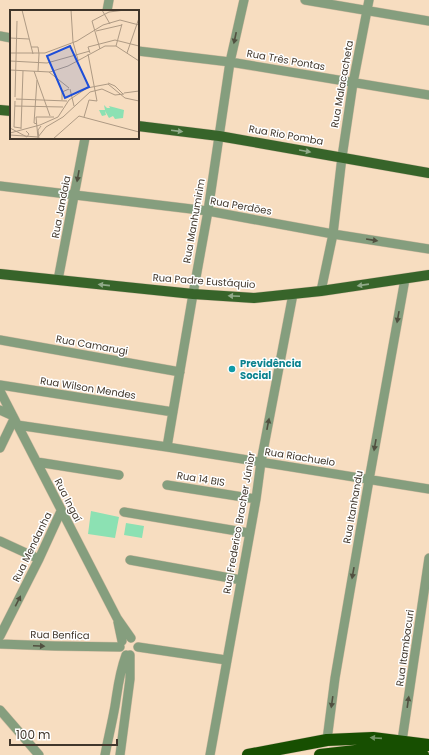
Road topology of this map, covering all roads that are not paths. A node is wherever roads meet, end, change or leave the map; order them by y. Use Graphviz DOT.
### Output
graph roads {
  1 [pos="109,0"];
  2 [pos="244,0"];
  3 [pos="305,0"];
  4 [pos="369,0"];
  5 [pos="107,10"];
  6 [pos="367,10"];
  7 [pos="429,21"];
  8 [pos="0,36"];
  9 [pos="10,38"];
  10 [pos="139,51"];
  11 [pos="230,62"];
  12 [pos="353,83"];
  13 [pos="429,96"];
  14 [pos="0,110"];
  15 [pos="10,111"];
  16 [pos="139,126"];
  17 [pos="219,136"];
  18 [pos="85,139"];
  19 [pos="342,157"];
  20 [pos="429,173"];
  21 [pos="0,186"];
  22 [pos="75,195"];
  23 [pos="208,211"];
  24 [pos="333,234"];
  25 [pos="429,248"];
  26 [pos="0,274"];
  27 [pos="429,275"];
  28 [pos="405,279"];
  29 [pos="58,280"];
  30 [pos="321,291"];
  31 [pos="193,294"];
  32 [pos="293,294"];
  33 [pos="0,340"];
  34 [pos="180,372"];
  35 [pos="0,385"];
  36 [pos="1,396"];
  37 [pos="0,410"];
  38 [pos="173,412"];
  39 [pos="15,420"];
  40 [pos="167,447"];
  41 [pos="0,448"];
  42 [pos="261,462"];
  43 [pos="41,463"];
  44 [pos="119,475"];
  45 [pos="369,480"];
  46 [pos="168,485"];
  47 [pos="429,489"];
  48 [pos="256,498"];
  49 [pos="61,511"];
  50 [pos="124,512"];
  51 [pos="249,533"];
  52 [pos="0,541"];
  53 [pos="429,558"];
  54 [pos="40,559"];
  55 [pos="130,560"];
  56 [pos="241,580"];
  57 [pos="117,618"];
  58 [pos="0,636"];
  59 [pos="131,638"];
  60 [pos="0,644"];
  61 [pos="121,644"];
  62 [pos="138,648"];
  63 [pos="128,655"];
  64 [pos="226,660"];
  65 [pos="0,710"];
  66 [pos="122,740"];
  67 [pos="327,740"];
  68 [pos="402,741"];
  69 [pos="429,745"];
  70 [pos="39,755"];
  71 [pos="105,755"];
  72 [pos="120,755"];
  73 [pos="125,755"];
  74 [pos="210,755"];
  75 [pos="248,755"];
  76 [pos="320,755"];
  77 [pos="422,755"];
  1 -- 5 [label="street"];
  2 -- 11 [label="street, Rua Manhumirim, one-way"];
  3 -- 6 [label="street"];
  4 -- 6 [label="street, Rua Malacacheta"];
  6 -- 7 [label="street"];
  6 -- 12 [label="street, Rua Malacacheta"];
  8 -- 9 [label="street"];
  10 -- 11 [label="street, Rua Três Pontas"];
  11 -- 12 [label="street, Rua Três Pontas"];
  11 -- 17 [label="street, Rua Manhumirim"];
  12 -- 13 [label="street, Rua Três Pontas"];
  12 -- 19 [label="street, Rua Malacacheta"];
  14 -- 15 [label="main road"];
  16 -- 17 [label="main road, Rua Rio Pomba, one-way"];
  17 -- 19 [label="main road, Rua Rio Pomba, one-way"];
  17 -- 23 [label="street, Rua Manhumirim"];
  18 -- 22 [label="street, Rua Jandaia, one-way"];
  19 -- 20 [label="main road, Rua Rio Pomba"];
  19 -- 24 [label="street, Rua Malacacheta"];
  21 -- 22 [label="street, Rua Perdões"];
  22 -- 23 [label="street, Rua Perdões"];
  22 -- 29 [label="street, Rua Jandaia"];
  23 -- 24 [label="street, Rua Perdões"];
  23 -- 31 [label="street, Rua Manhumirim"];
  24 -- 25 [label="street, Rua Perdões, one-way"];
  24 -- 30 [label="street, Rua Malacacheta"];
  26 -- 29 [label="main road, Rua Padre Eustáquio"];
  27 -- 28 [label="main road, Rua Padre Eustáquio"];
  28 -- 30 [label="main road, Rua Padre Eustáquio, one-way"];
  28 -- 45 [label="street, Rua Itanhandu, one-way"];
  31 -- 29 [label="main road, Rua Padre Eustáquio, one-way"];
  30 -- 32 [label="main road, Rua Padre Eustáquio"];
  32 -- 31 [label="main road, Rua Padre Eustáquio, one-way"];
  31 -- 34 [label="street, Rua Manhumirim"];
  42 -- 32 [label="street, Rua Frederico Bracher Júnior, one-way"];
  33 -- 34 [label="street, Rua Camarugi"];
  34 -- 38 [label="street, Rua Manhumirim"];
  35 -- 38 [label="street, Rua Wilson Mendes"];
  36 -- 39 [label="street, Rua Ingaí"];
  37 -- 39 [label="street"];
  38 -- 40 [label="street, Rua Manhumirim"];
  39 -- 40 [label="street"];
  39 -- 41 [label="street"];
  39 -- 43 [label="street, Rua Ingaí"];
  40 -- 42 [label="street, Rua Riachuelo"];
  42 -- 45 [label="street, Rua Riachuelo"];
  42 -- 48 [label="street, Rua Frederico Bracher Júnior"];
  43 -- 44 [label="street"];
  43 -- 49 [label="street, Rua Ingaí"];
  45 -- 47 [label="street, Rua Riachuelo"];
  45 -- 67 [label="street, Rua Itanhandu, one-way"];
  46 -- 48 [label="street, Rua 14 BIS"];
  48 -- 51 [label="street, Rua Frederico Bracher Júnior"];
  49 -- 54 [label="street, Rua Mendanha"];
  49 -- 57 [label="street, Rua Ingaí"];
  50 -- 51 [label="street"];
  51 -- 56 [label="street, Rua Frederico Bracher Júnior"];
  52 -- 54 [label="street"];
  68 -- 53 [label="street, Rua Itambacuri, one-way"];
  58 -- 54 [label="street, Rua Mendanha, one-way"];
  55 -- 56 [label="street"];
  56 -- 64 [label="street, Rua Frederico Bracher Júnior"];
  57 -- 59 [label="street, Rua Ingaí"];
  57 -- 61 [label="street, Rua Ingaí"];
  59 -- 61 [label="street"];
  59 -- 62 [label="street"];
  60 -- 61 [label="street, Rua Benfica, one-way"];
  61 -- 63 [label="street"];
  62 -- 63 [label="street"];
  62 -- 64 [label="street"];
  63 -- 66 [label="street"];
  63 -- 71 [label="street"];
  64 -- 74 [label="street, Rua Frederico Bracher Júnior"];
  65 -- 70 [label="street"];
  66 -- 72 [label="street"];
  66 -- 73 [label="street"];
  68 -- 67 [label="highway, one-way"];
  67 -- 75 [label="highway"];
  68 -- 69 [label="highway"];
  76 -- 77 [label="highway"];
}
